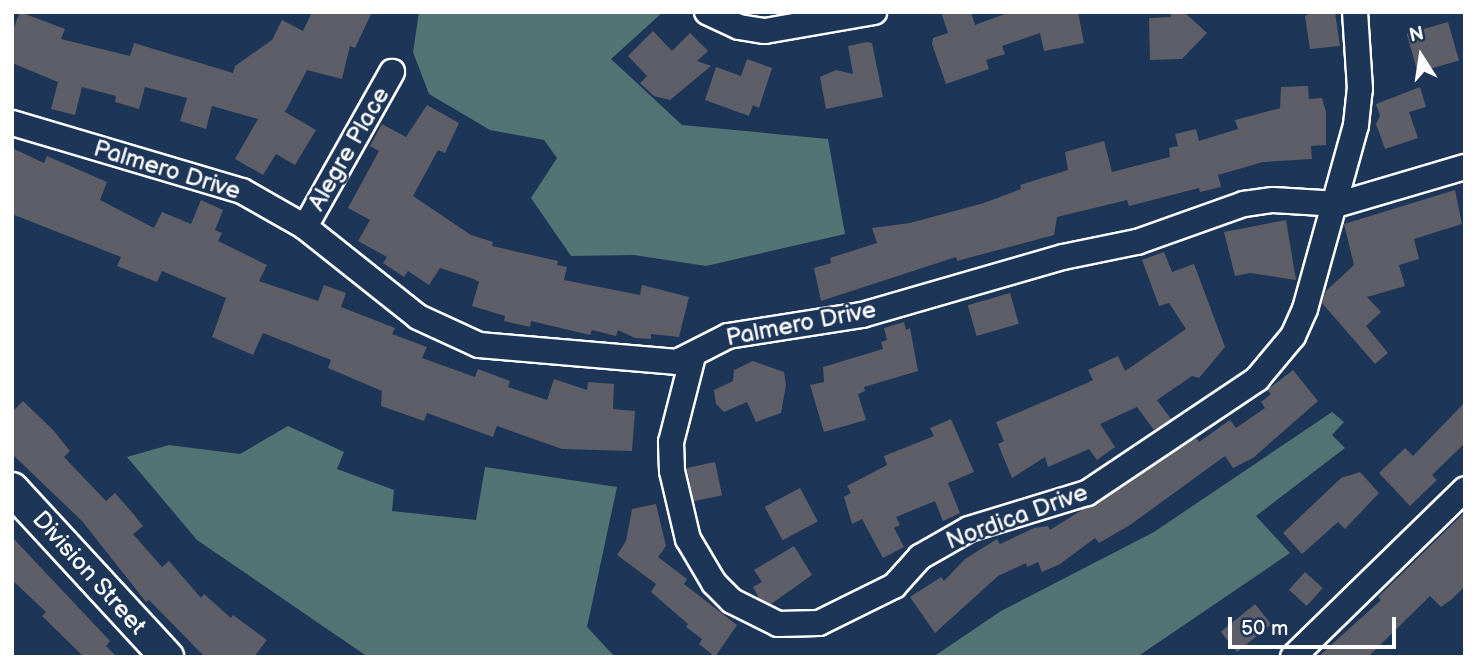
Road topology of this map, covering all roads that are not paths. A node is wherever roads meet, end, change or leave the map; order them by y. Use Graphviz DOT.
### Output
graph roads {
  1 [pos="707,12"];
  2 [pos="874,12"];
  3 [pos="1355,12"];
  4 [pos="392,72"];
  5 [pos="12,123"];
  6 [pos="1465,167"];
  7 [pos="1334,204"];
  8 [pos="305,227"];
  9 [pos="693,356"];
  10 [pos="12,489"];
  11 [pos="1465,489"];
  12 [pos="167,657"];
  13 [pos="1293,657"];
  1 -- 2 [label="street"];
  3 -- 7 [label="street, Nordica Drive"];
  4 -- 8 [label="street, Alegre Place"];
  5 -- 8 [label="street, Palmero Drive"];
  6 -- 7 [label="street, Palmero Drive"];
  7 -- 9 [label="street, Palmero Drive"];
  7 -- 9 [label="street, Nordica Drive"];
  8 -- 9 [label="street, Palmero Drive"];
  10 -- 12 [label="street, Division Street"];
  11 -- 13 [label="street"];
}
